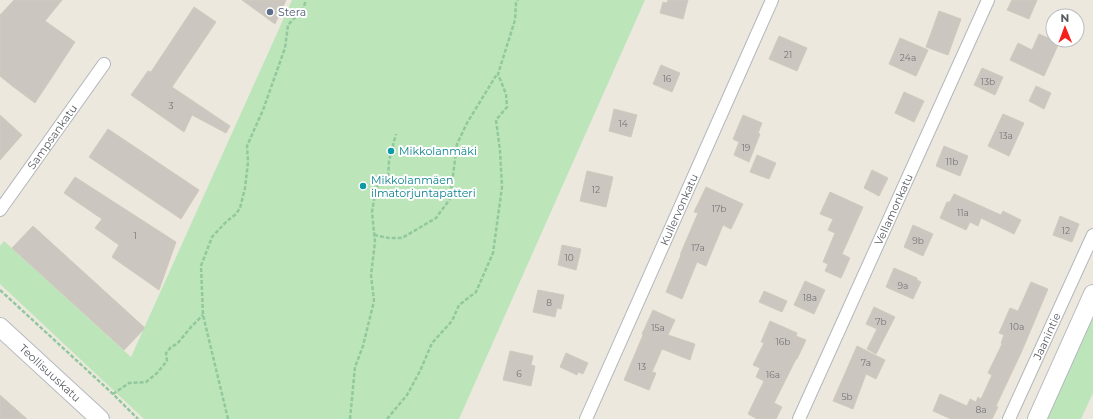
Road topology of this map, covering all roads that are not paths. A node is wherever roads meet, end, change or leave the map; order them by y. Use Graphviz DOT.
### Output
graph roads {
  1 [pos="772,0"];
  2 [pos="988,0"];
  3 [pos="104,64"];
  4 [pos="0,210"];
  5 [pos="1093,235"];
  6 [pos="1089,255"];
  7 [pos="1093,294"];
  8 [pos="0,327"];
  9 [pos="100,419"];
  10 [pos="586,419"];
  11 [pos="799,419"];
  12 [pos="1009,419"];
  13 [pos="1037,419"];
  1 -- 10 [label="street, Kullervonkatu"];
  2 -- 11 [label="street, Vellamonkatu"];
  3 -- 4 [label="street, Sampsankatu"];
  5 -- 6 [label="street, Jaanintie"];
  6 -- 12 [label="street, Jaanintie"];
  7 -- 13 [label="main road"];
  8 -- 9 [label="main road, Teollisuuskatu"];
}
